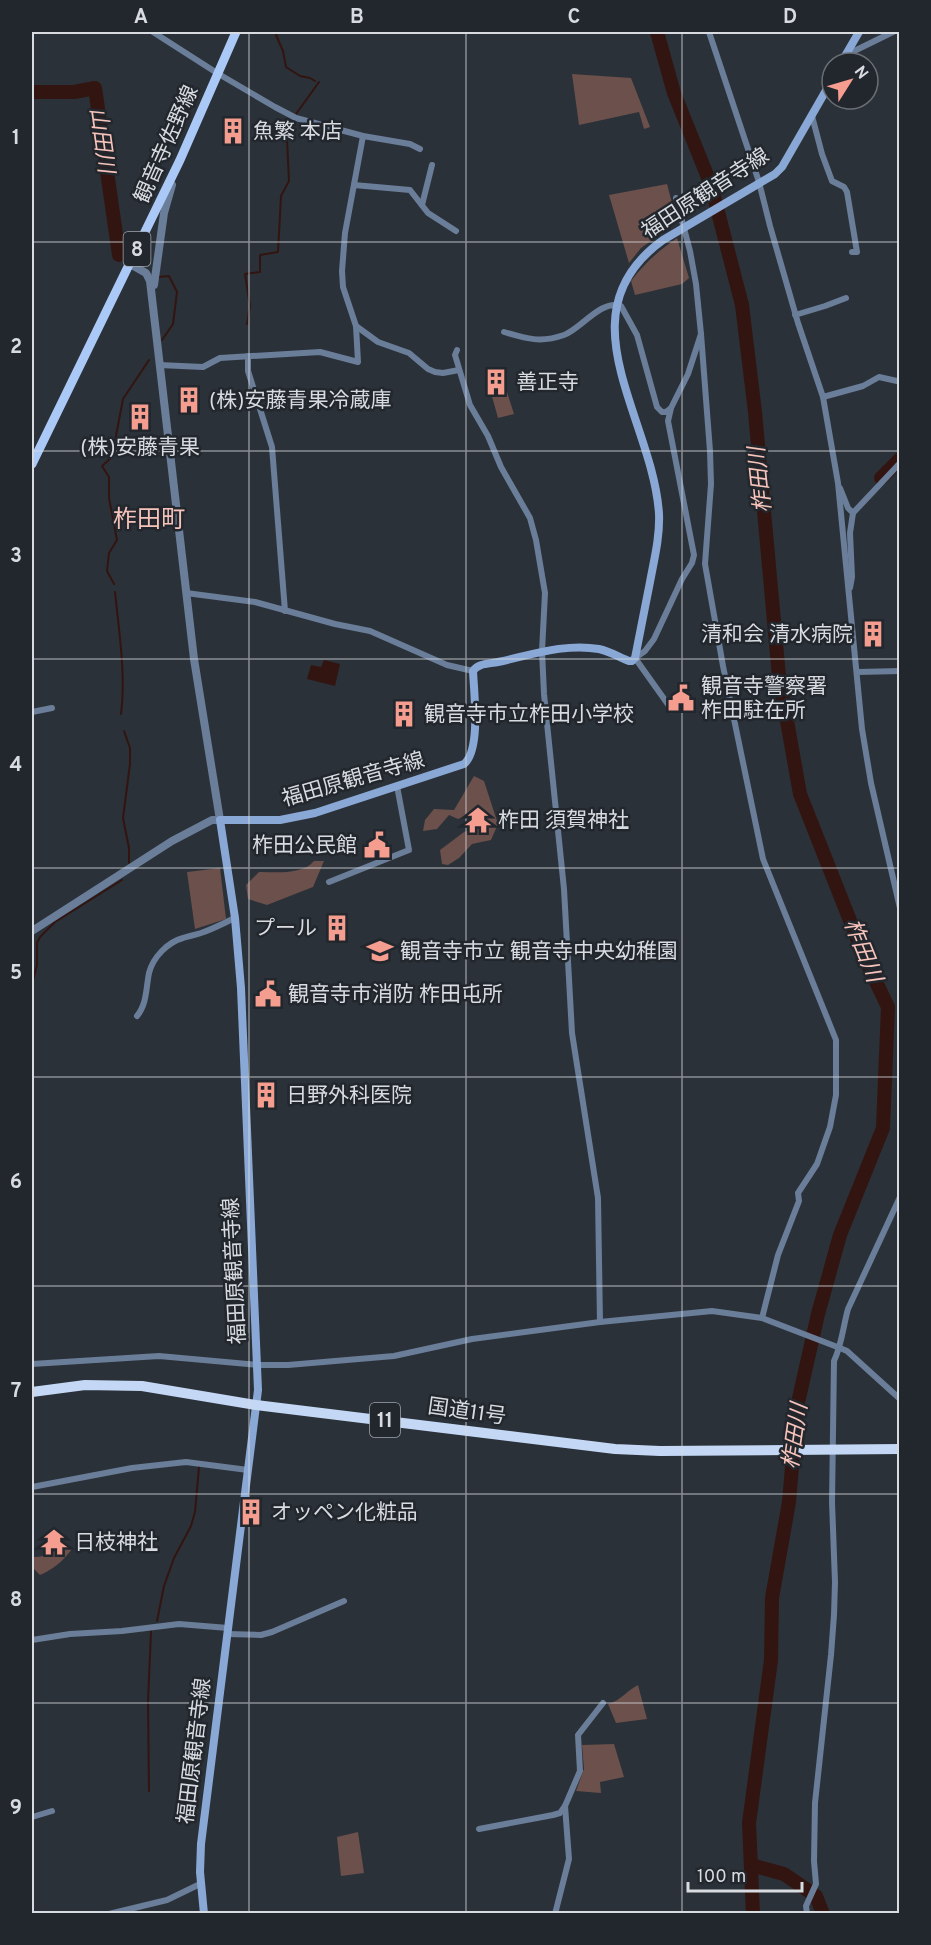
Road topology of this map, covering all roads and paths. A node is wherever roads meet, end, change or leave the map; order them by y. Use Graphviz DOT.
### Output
graph roads {
  1 [pos="153,32"];
  2 [pos="236,32"];
  3 [pos="709,32"];
  4 [pos="859,32"];
  5 [pos="893,32"];
  6 [pos="848,51"];
  7 [pos="858,51"];
  8 [pos="217,73"];
  9 [pos="820,102"];
  10 [pos="812,116"];
  11 [pos="363,136"];
  12 [pos="420,149"];
  13 [pos="180,160"];
  14 [pos="432,165"];
  15 [pos="759,182"];
  16 [pos="354,185"];
  17 [pos="676,198"];
  18 [pos="422,205"];
  19 [pos="682,227"];
  20 [pos="456,231"];
  21 [pos="852,252"];
  22 [pos="130,264"];
  23 [pos="846,298"];
  24 [pos="153,304"];
  25 [pos="616,305"];
  26 [pos="795,315"];
  27 [pos="356,326"];
  28 [pos="504,332"];
  29 [pos="701,334"];
  30 [pos="457,350"];
  31 [pos="248,356"];
  32 [pos="159,365"];
  33 [pos="459,370"];
  34 [pos="897,381"];
  35 [pos="823,397"];
  36 [pos="671,408"];
  37 [pos="900,463"];
  38 [pos="32,464"];
  39 [pos="838,483"];
  40 [pos="853,513"];
  41 [pos="693,563"];
  42 [pos="705,564"];
  43 [pos="186,593"];
  44 [pos="848,594"];
  45 [pos="285,611"];
  46 [pos="542,651"];
  47 [pos="635,658"];
  48 [pos="474,671"];
  49 [pos="900,671"];
  50 [pos="858,672"];
  51 [pos="52,708"];
  52 [pos="672,710"];
  53 [pos="32,712"];
  54 [pos="397,786"];
  55 [pos="220,819"];
  56 [pos="329,882"];
  57 [pos="900,908"];
  58 [pos="235,918"];
  59 [pos="32,931"];
  60 [pos="137,1016"];
  61 [pos="900,1197"];
  62 [pos="762,1318"];
  63 [pos="600,1322"];
  64 [pos="840,1348"];
  65 [pos="32,1364"];
  66 [pos="258,1365"];
  67 [pos="32,1392"];
  68 [pos="900,1399"];
  69 [pos="256,1405"];
  70 [pos="833,1449"];
  71 [pos="900,1449"];
  72 [pos="248,1470"];
  73 [pos="32,1487"];
  74 [pos="344,1601"];
  75 [pos="228,1631"];
  76 [pos="32,1640"];
  77 [pos="603,1703"];
  78 [pos="565,1806"];
  79 [pos="52,1811"];
  80 [pos="32,1817"];
  81 [pos="479,1829"];
  82 [pos="200,1884"];
  83 [pos="109,1914"];
  84 [pos="204,1914"];
  85 [pos="555,1914"];
  86 [pos="807,1914"];
  1 -- 8 [label="street"];
  2 -- 8 [label="main road, 観音寺佐野線 / 8"];
  3 -- 15 [label="street"];
  4 -- 6 [label="main road"];
  5 -- 7 [label="street"];
  8 -- 11 [label="street"];
  8 -- 13 [label="main road, 観音寺佐野線 / 8"];
  9 -- 10 [label="main road, 福田原観音寺線"];
  10 -- 15 [label="main road, 福田原観音寺線"];
  10 -- 21 [label="street"];
  11 -- 12 [label="street"];
  11 -- 16 [label="street"];
  13 -- 22 [label="main road, 観音寺佐野線 / 8"];
  13 -- 24 [label="street"];
  14 -- 18 [label="street"];
  15 -- 19 [label="main road, 福田原観音寺線"];
  15 -- 26 [label="street"];
  16 -- 18 [label="street"];
  16 -- 27 [label="street"];
  17 -- 19 [label="street"];
  18 -- 20 [label="street"];
  19 -- 25 [label="main road, 福田原観音寺線"];
  19 -- 29 [label="street"];
  22 -- 24 [label="street"];
  22 -- 38 [label="main road, 観音寺佐野線 / 8"];
  23 -- 26 [label="street"];
  24 -- 32 [label="street"];
  25 -- 28 [label="street"];
  25 -- 36 [label="street"];
  25 -- 47 [label="main road, 福田原観音寺線"];
  26 -- 35 [label="street"];
  27 -- 31 [label="street"];
  27 -- 33 [label="street"];
  29 -- 36 [label="street"];
  29 -- 42 [label="street"];
  30 -- 33 [label="street"];
  31 -- 32 [label="street"];
  31 -- 45 [label="street"];
  32 -- 43 [label="street"];
  33 -- 46 [label="street"];
  34 -- 35 [label="street"];
  35 -- 39 [label="street"];
  36 -- 41 [label="street"];
  37 -- 40 [label="street"];
  39 -- 40 [label="street"];
  39 -- 44 [label="street"];
  40 -- 44 [label="street"];
  41 -- 42 [label="street"];
  41 -- 47 [label="street"];
  42 -- 62 [label="street"];
  43 -- 45 [label="street"];
  43 -- 55 [label="street"];
  44 -- 50 [label="street"];
  45 -- 48 [label="street"];
  46 -- 47 [label="main road"];
  46 -- 48 [label="main road"];
  46 -- 63 [label="street"];
  47 -- 52 [label="street"];
  48 -- 54 [label="main road, 福田原観音寺線"];
  49 -- 50 [label="street"];
  50 -- 57 [label="street"];
  51 -- 53 [label="street"];
  54 -- 55 [label="main road, 福田原観音寺線"];
  54 -- 56 [label="street"];
  55 -- 58 [label="main road, 福田原観音寺線"];
  55 -- 59 [label="street"];
  58 -- 60 [label="street"];
  58 -- 66 [label="main road, 福田原観音寺線"];
  61 -- 64 [label="street"];
  62 -- 63 [label="street"];
  62 -- 64 [label="street"];
  63 -- 66 [label="street"];
  64 -- 68 [label="street"];
  64 -- 70 [label="street"];
  65 -- 66 [label="street"];
  66 -- 69 [label="main road, 福田原観音寺線"];
  67 -- 69 [label="highway, 国道11号 / 11"];
  69 -- 70 [label="highway, 国道11号 / 11"];
  69 -- 72 [label="main road, 福田原観音寺線"];
  70 -- 71 [label="highway, 国道11号 / 11"];
  70 -- 86 [label="street"];
  72 -- 73 [label="street"];
  72 -- 75 [label="main road, 福田原観音寺線"];
  74 -- 75 [label="street"];
  75 -- 76 [label="street"];
  75 -- 82 [label="main road, 福田原観音寺線"];
  77 -- 78 [label="street"];
  78 -- 81 [label="street"];
  78 -- 85 [label="street"];
  79 -- 80 [label="street"];
  82 -- 83 [label="street"];
  82 -- 84 [label="main road, 福田原観音寺線"];
}
